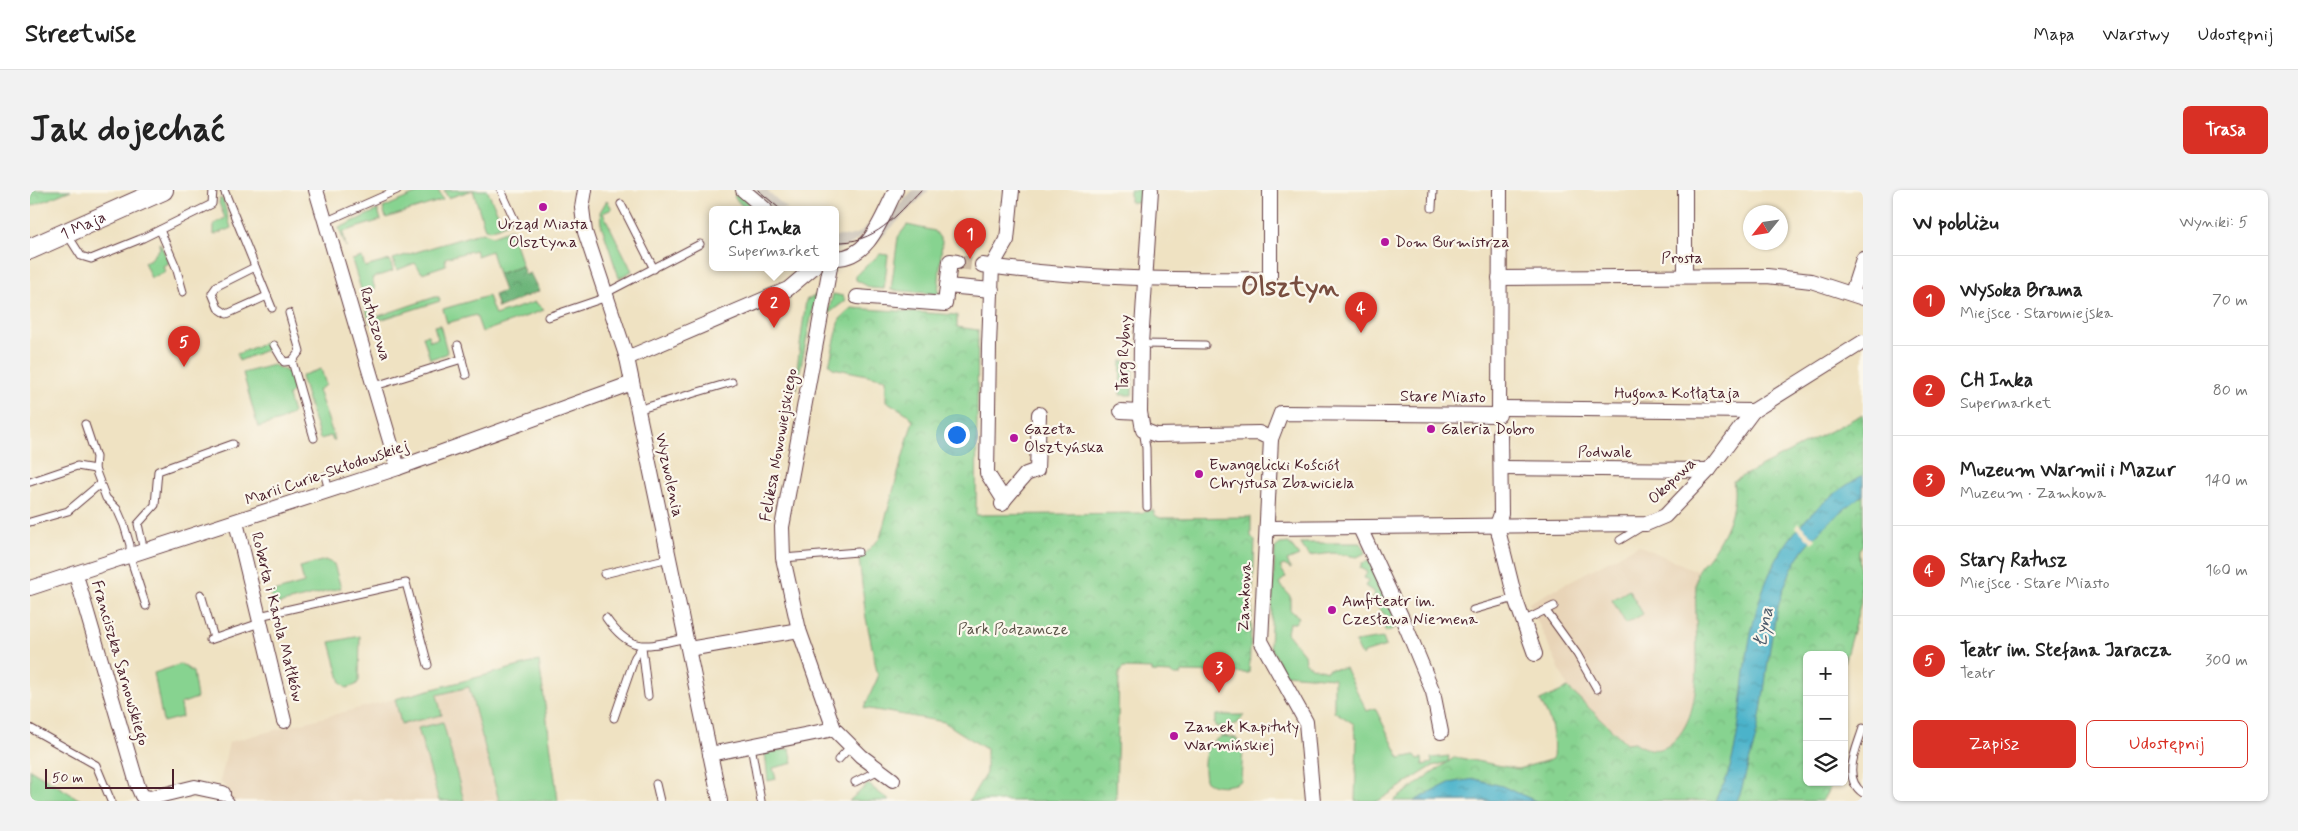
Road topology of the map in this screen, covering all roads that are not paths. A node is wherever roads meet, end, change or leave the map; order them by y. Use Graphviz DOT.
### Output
graph roads {
  1 [pos="163,190"];
  2 [pos="213,190"];
  3 [pos="224,190"];
  4 [pos="316,190"];
  5 [pos="397,190"];
  6 [pos="501,190"];
  7 [pos="585,190"];
  8 [pos="743,190"];
  9 [pos="896,190"];
  10 [pos="1012,190"];
  11 [pos="1151,190"];
  12 [pos="1270,190"];
  13 [pos="1433,190"];
  14 [pos="1500,190"];
  15 [pos="1685,190"];
  16 [pos="621,204"];
  17 [pos="762,206"];
  18 [pos="1432,208"];
  19 [pos="327,221"];
  20 [pos="516,223"];
  21 [pos="160,230"];
  22 [pos="66,234"];
  23 [pos="700,244"];
  24 [pos="30,249"];
  25 [pos="839,258"];
  26 [pos="1863,259"];
  27 [pos="957,262"];
  28 [pos="987,266"];
  29 [pos="255,267"];
  30 [pos="654,269"];
  31 [pos="809,271"];
  32 [pos="829,271"];
  33 [pos="1686,275"];
  34 [pos="1145,277"];
  35 [pos="1499,278"];
  36 [pos="947,286"];
  37 [pos="992,290"];
  38 [pos="183,292"];
  39 [pos="607,295"];
  40 [pos="1858,295"];
  41 [pos="267,296"];
  42 [pos="857,297"];
  43 [pos="272,308"];
  44 [pos="289,313"];
  45 [pos="548,317"];
  46 [pos="1863,342"];
  47 [pos="274,345"];
  48 [pos="458,345"];
  49 [pos="1205,345"];
  50 [pos="1137,353"];
  51 [pos="627,358"];
  52 [pos="462,359"];
  53 [pos="292,361"];
  54 [pos="466,375"];
  55 [pos="732,382"];
  56 [pos="632,383"];
  57 [pos="375,386"];
  58 [pos="1502,408"];
  59 [pos="637,410"];
  60 [pos="1122,411"];
  61 [pos="1753,411"];
  62 [pos="1140,412"];
  63 [pos="1039,414"];
  64 [pos="1280,415"];
  65 [pos="85,424"];
  66 [pos="1500,428"];
  67 [pos="1142,430"];
  68 [pos="314,438"];
  69 [pos="1271,439"];
  70 [pos="233,444"];
  71 [pos="398,468"];
  72 [pos="1500,468"];
  73 [pos="95,470"];
  74 [pos="1709,470"];
  75 [pos="325,476"];
  76 [pos="30,482"];
  77 [pos="100,484"];
  78 [pos="329,490"];
  79 [pos="1147,507"];
  80 [pos="30,522"];
  81 [pos="236,522"];
  82 [pos="1497,524"];
  83 [pos="1646,524"];
  84 [pos="1267,528"];
  85 [pos="1360,528"];
  86 [pos="1620,540"];
  87 [pos="144,552"];
  88 [pos="858,552"];
  89 [pos="130,557"];
  90 [pos="669,558"];
  91 [pos="783,558"];
  92 [pos="604,574"];
  93 [pos="76,575"];
  94 [pos="30,588"];
  95 [pos="201,594"];
  96 [pos="1515,598"];
  97 [pos="146,606"];
  98 [pos="1554,606"];
  99 [pos="1473,610"];
  100 [pos="1546,611"];
  101 [pos="606,618"];
  102 [pos="260,620"];
  103 [pos="1523,621"];
  104 [pos="799,630"];
  105 [pos="688,644"];
  106 [pos="642,647"];
  107 [pos="1535,654"];
  108 [pos="428,665"];
  109 [pos="1597,689"];
  110 [pos="648,696"];
  111 [pos="614,718"];
  112 [pos="284,721"];
  113 [pos="30,728"];
  114 [pos="1863,728"];
  115 [pos="834,729"];
  116 [pos="1441,732"];
  117 [pos="751,746"];
  118 [pos="851,746"];
  119 [pos="710,754"];
  120 [pos="838,760"];
  121 [pos="880,770"];
  122 [pos="893,780"];
  123 [pos="855,782"];
  124 [pos="656,784"];
  125 [pos="1863,792"];
  126 [pos="227,797"];
  127 [pos="140,799"];
  128 [pos="110,801"];
  129 [pos="660,801"];
  130 [pos="720,801"];
  131 [pos="761,801"];
  132 [pos="1313,801"];
  1 -- 22 [label="street, 1 Maja"];
  2 -- 21 [label="lane"];
  3 -- 29 [label="lane"];
  4 -- 19 [label="street, Ratuszowa"];
  5 -- 19 [label="lane"];
  6 -- 20 [label="lane"];
  7 -- 39 [label="street, Wyzwolenia"];
  8 -- 17 [label="street"];
  9 -- 25 [label="street"];
  10 -- 28 [label="street"];
  11 -- 34 [label="street, Targ Rybny"];
  12 -- 34 [label="street"];
  13 -- 18 [label="lane"];
  14 -- 35 [label="street"];
  15 -- 33 [label="street"];
  16 -- 30 [label="lane"];
  19 -- 57 [label="street, Ratuszowa"];
  21 -- 22 [label="lane"];
  21 -- 38 [label="lane"];
  22 -- 24 [label="street, 1 Maja"];
  23 -- 30 [label="lane"];
  26 -- 40 [label="street"];
  27 -- 36 [label="street"];
  28 -- 34 [label="street"];
  28 -- 37 [label="street"];
  29 -- 41 [label="lane"];
  29 -- 41 [label="lane"];
  30 -- 39 [label="lane"];
  31 -- 51 [label="street"];
  32 -- 91 [label="street, Feliksa Nowowiejskiego"];
  33 -- 35 [label="street, Prosta"];
  33 -- 40 [label="street, Prosta"];
  34 -- 50 [label="street, Targ Rybny"];
  35 -- 64 [label="street, Stare Miasto"];
  36 -- 37 [label="street"];
  36 -- 42 [label="street"];
  37 -- 63 [label="street"];
  39 -- 45 [label="lane"];
  39 -- 51 [label="street, Wyzwolenia"];
  41 -- 43 [label="lane"];
  44 -- 53 [label="lane"];
  46 -- 61 [label="street, Hugona Kołłątaja"];
  47 -- 53 [label="lane"];
  48 -- 52 [label="lane"];
  49 -- 50 [label="lane"];
  50 -- 62 [label="street, Targ Rybny"];
  51 -- 56 [label="street, Wyzwolenia"];
  52 -- 54 [label="lane"];
  52 -- 57 [label="lane"];
  53 -- 68 [label="lane"];
  55 -- 59 [label="lane"];
  56 -- 59 [label="street, Wyzwolenia"];
  56 -- 71 [label="street, Marii Curie-Skłodowskiej"];
  57 -- 71 [label="street, Ratuszowa"];
  58 -- 61 [label="street, Hugona Kołłątaja"];
  59 -- 90 [label="street, Wyzwolenia"];
  60 -- 62 [label="street"];
  61 -- 74 [label="street, Okopowa"];
  62 -- 67 [label="street, Targ Rybny"];
  64 -- 69 [label="street, Zamkowa"];
  65 -- 73 [label="lane"];
  66 -- 72 [label="street"];
  67 -- 69 [label="street"];
  67 -- 79 [label="lane"];
  69 -- 84 [label="street, Zamkowa"];
  70 -- 87 [label="lane"];
  71 -- 78 [label="street, Marii Curie-Skłodowskiej"];
  72 -- 74 [label="street, Podwale"];
  72 -- 82 [label="street"];
  73 -- 76 [label="lane"];
  73 -- 77 [label="lane"];
  74 -- 83 [label="street, Okopowa"];
  75 -- 78 [label="lane"];
  77 -- 80 [label="lane"];
  77 -- 89 [label="lane"];
  78 -- 81 [label="street, Marii Curie-Skłodowskiej"];
  81 -- 87 [label="street, Marii Curie-Skłodowskiej"];
  81 -- 102 [label="street, Roberta i Karola Małłków"];
  82 -- 83 [label="street, Okopowa"];
  82 -- 85 [label="street, Okopowa"];
  82 -- 96 [label="street"];
  83 -- 86 [label="lane"];
  84 -- 85 [label="street, Okopowa"];
  84 -- 132 [label="street, Zamkowa"];
  85 -- 116 [label="street"];
  87 -- 89 [label="street, Marii Curie-Skłodowskiej"];
  88 -- 91 [label="lane"];
  89 -- 93 [label="street, Marii Curie-Skłodowskiej"];
  89 -- 97 [label="lane"];
  90 -- 92 [label="lane"];
  90 -- 105 [label="street, Wyzwolenia"];
  91 -- 104 [label="street, Feliksa Nowowiejskiego"];
  93 -- 94 [label="street, Marii Curie-Skłodowskiej"];
  93 -- 127 [label="street, Franciszka Sarnowskiego"];
  95 -- 102 [label="lane"];
  96 -- 99 [label="lane"];
  96 -- 103 [label="street"];
  98 -- 100 [label="lane"];
  100 -- 103 [label="lane"];
  100 -- 109 [label="lane"];
  101 -- 106 [label="lane"];
  102 -- 108 [label="lane"];
  102 -- 112 [label="street, Roberta i Karola Małłków"];
  103 -- 107 [label="street"];
  104 -- 105 [label="street"];
  104 -- 115 [label="street, Feliksa Nowowiejskiego"];
  105 -- 106 [label="lane"];
  105 -- 119 [label="street, Wyzwolenia"];
  106 -- 110 [label="lane"];
  106 -- 111 [label="lane"];
  113 -- 128 [label="lane"];
  114 -- 125 [label="lane"];
  115 -- 117 [label="street"];
  115 -- 118 [label="street, Feliksa Nowowiejskiego"];
  117 -- 119 [label="street"];
  117 -- 131 [label="lane"];
  118 -- 120 [label="lane"];
  118 -- 121 [label="street, Feliksa Nowowiejskiego"];
  119 -- 130 [label="street, Wyzwolenia"];
  121 -- 122 [label="street, Feliksa Nowowiejskiego"];
  121 -- 123 [label="lane"];
  124 -- 129 [label="lane"];
  126 -- 127 [label="street, Franciszka Sarnowskiego"];
}
